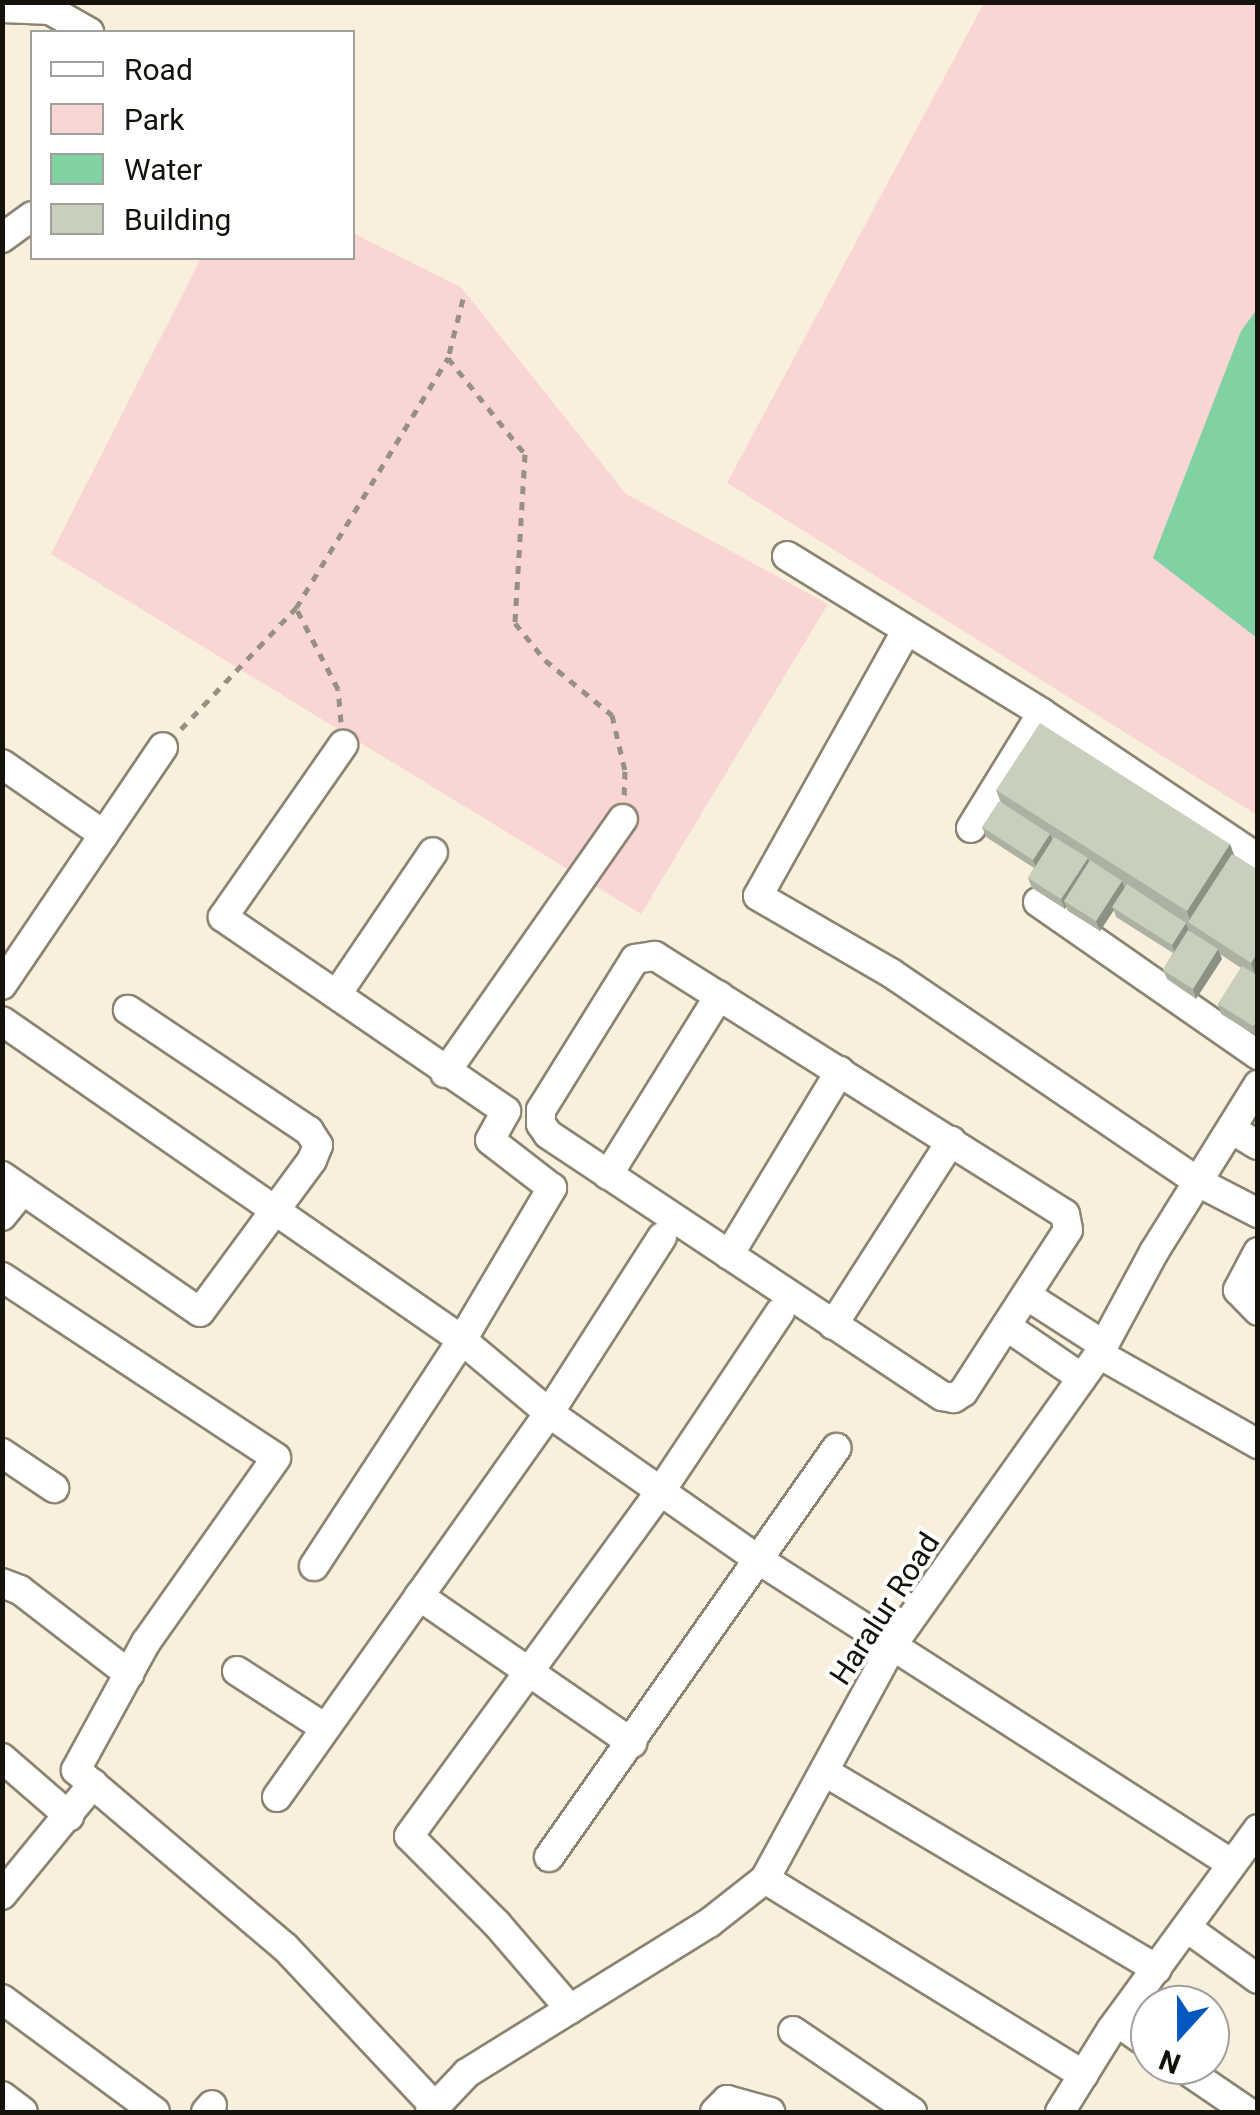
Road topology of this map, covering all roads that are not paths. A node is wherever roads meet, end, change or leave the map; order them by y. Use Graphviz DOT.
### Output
graph roads {
  1 [pos="2,8"];
  2 [pos="85,30"];
  3 [pos="30,217"];
  4 [pos="2,238"];
  5 [pos="787,556"];
  6 [pos="905,633"];
  7 [pos="1042,713"];
  8 [pos="344,745"];
  9 [pos="164,747"];
  10 [pos="2,764"];
  11 [pos="623,819"];
  12 [pos="971,828"];
  13 [pos="104,834"];
  14 [pos="433,852"];
  15 [pos="1258,858"];
  16 [pos="1038,902"];
  17 [pos="2,986"];
  18 [pos="338,994"];
  19 [pos="719,996"];
  20 [pos="128,1010"];
  21 [pos="2,1021"];
  22 [pos="1258,1055"];
  23 [pos="840,1071"];
  24 [pos="445,1073"];
  25 [pos="1258,1086"];
  26 [pos="1230,1128"];
  27 [pos="951,1142"];
  28 [pos="1258,1145"];
  29 [pos="608,1174"];
  30 [pos="1198,1182"];
  31 [pos="13,1183"];
  32 [pos="274,1209"];
  33 [pos="1258,1213"];
  34 [pos="2,1216"];
  35 [pos="662,1236"];
  36 [pos="1258,1252"];
  37 [pos="729,1255"];
  38 [pos="2,1276"];
  39 [pos="1026,1295"];
  40 [pos="1258,1311"];
  41 [pos="780,1312"];
  42 [pos="833,1325"];
  43 [pos="1006,1326"];
  44 [pos="462,1340"];
  45 [pos="1102,1349"];
  46 [pos="1082,1378"];
  47 [pos="550,1413"];
  48 [pos="1258,1444"];
  49 [pos="836,1448"];
  50 [pos="2,1452"];
  51 [pos="54,1488"];
  52 [pos="660,1492"];
  53 [pos="759,1560"];
  54 [pos="314,1566"];
  55 [pos="2,1582"];
  56 [pos="419,1596"];
  57 [pos="893,1644"];
  58 [pos="238,1670"];
  59 [pos="530,1671"];
  60 [pos="129,1674"];
  61 [pos="325,1728"];
  62 [pos="632,1742"];
  63 [pos="2,1758"];
  64 [pos="825,1772"];
  65 [pos="93,1784"];
  66 [pos="277,1797"];
  67 [pos="68,1816"];
  68 [pos="1258,1829"];
  69 [pos="549,1857"];
  70 [pos="1232,1864"];
  71 [pos="765,1879"];
  72 [pos="2,1895"];
  73 [pos="1187,1928"];
  74 [pos="1156,1968"];
  75 [pos="1258,1978"];
  76 [pos="2,1998"];
  77 [pos="570,2009"];
  78 [pos="1117,2022"];
  79 [pos="793,2031"];
  80 [pos="1130,2031"];
  81 [pos="1083,2076"];
  82 [pos="1208,2085"];
  83 [pos="2,2096"];
  84 [pos="433,2110"];
  85 [pos="23,2112"];
  86 [pos="155,2112"];
  87 [pos="716,2112"];
  88 [pos="770,2112"];
  89 [pos="912,2112"];
  90 [pos="1060,2112"];
  91 [pos="1248,2112"];
  1 -- 2 [label="street"];
  3 -- 4 [label="street"];
  5 -- 6 [label="street"];
  6 -- 7 [label="street"];
  6 -- 30 [label="street"];
  7 -- 12 [label="street"];
  7 -- 15 [label="street"];
  8 -- 18 [label="street"];
  9 -- 13 [label="street"];
  10 -- 13 [label="street"];
  11 -- 24 [label="street"];
  13 -- 17 [label="street"];
  14 -- 18 [label="street"];
  16 -- 22 [label="street"];
  18 -- 24 [label="street"];
  19 -- 23 [label="street"];
  19 -- 29 [label="street"];
  19 -- 29 [label="street"];
  20 -- 32 [label="street"];
  21 -- 32 [label="street"];
  23 -- 27 [label="street"];
  23 -- 37 [label="street"];
  24 -- 44 [label="street"];
  25 -- 26 [label="street, Haralur Road"];
  26 -- 28 [label="street"];
  26 -- 30 [label="street, Haralur Road"];
  27 -- 39 [label="street"];
  27 -- 42 [label="street"];
  29 -- 37 [label="street"];
  30 -- 33 [label="street"];
  30 -- 45 [label="street, Haralur Road"];
  31 -- 32 [label="street"];
  31 -- 34 [label="street"];
  32 -- 44 [label="street"];
  35 -- 47 [label="street"];
  36 -- 40 [label="street"];
  37 -- 42 [label="street"];
  38 -- 60 [label="street"];
  39 -- 43 [label="street"];
  39 -- 45 [label="street"];
  41 -- 52 [label="street"];
  42 -- 43 [label="street"];
  43 -- 46 [label="street"];
  44 -- 47 [label="street"];
  44 -- 54 [label="street"];
  45 -- 46 [label="street, Haralur Road"];
  45 -- 48 [label="street"];
  46 -- 57 [label="street, Haralur Road"];
  47 -- 52 [label="street"];
  47 -- 56 [label="street"];
  49 -- 53 [label="street"];
  50 -- 51 [label="street"];
  52 -- 53 [label="street"];
  52 -- 59 [label="street"];
  53 -- 57 [label="street"];
  53 -- 62 [label="street"];
  55 -- 60 [label="street"];
  56 -- 59 [label="street"];
  56 -- 61 [label="street"];
  57 -- 64 [label="street, Haralur Road"];
  57 -- 70 [label="street"];
  58 -- 61 [label="street"];
  59 -- 62 [label="street"];
  59 -- 77 [label="street"];
  60 -- 65 [label="street"];
  61 -- 66 [label="street"];
  62 -- 69 [label="street"];
  63 -- 67 [label="street"];
  64 -- 71 [label="street, Haralur Road"];
  64 -- 74 [label="street"];
  65 -- 67 [label="street"];
  65 -- 84 [label="street"];
  67 -- 72 [label="street"];
  68 -- 70 [label="street"];
  70 -- 73 [label="street"];
  71 -- 77 [label="street, Haralur Road"];
  71 -- 81 [label="street"];
  73 -- 74 [label="street"];
  73 -- 75 [label="street"];
  74 -- 78 [label="street"];
  76 -- 86 [label="street"];
  77 -- 84 [label="street, Haralur Road"];
  78 -- 80 [label="street"];
  78 -- 81 [label="street"];
  79 -- 89 [label="street"];
  81 -- 90 [label="street"];
  82 -- 91 [label="street"];
  83 -- 85 [label="street"];
  87 -- 88 [label="street"];
}
